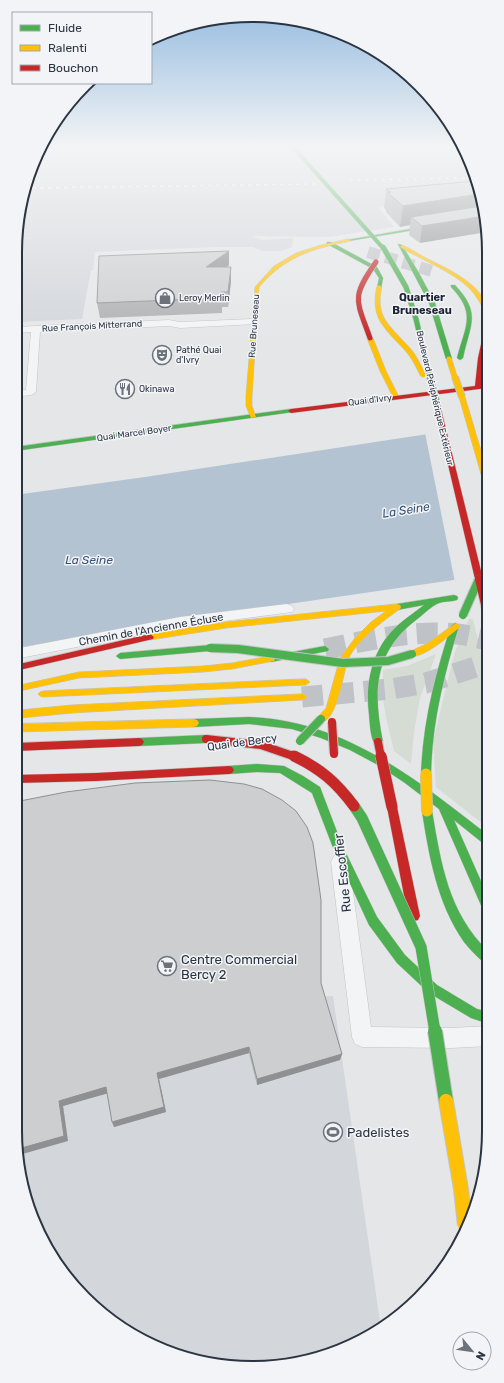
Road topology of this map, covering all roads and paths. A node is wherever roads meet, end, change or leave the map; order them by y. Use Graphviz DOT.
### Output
graph roads {
  1 [pos="351,212"];
  2 [pos="479,218"];
  3 [pos="380,223"];
  4 [pos="340,240"];
  5 [pos="328,243"];
  6 [pos="400,245"];
  7 [pos="382,246"];
  8 [pos="362,250"];
  9 [pos="432,271"];
  10 [pos="482,299"];
  11 [pos="253,319"];
  12 [pos="36,329"];
  13 [pos="22,330"];
  14 [pos="482,354"];
  15 [pos="482,372"];
  16 [pos="482,386"];
  17 [pos="22,393"];
  18 [pos="396,397"];
  19 [pos="462,397"];
  20 [pos="436,402"];
  21 [pos="253,417"];
  22 [pos="22,448"];
  23 [pos="482,467"];
  24 [pos="479,579"];
  25 [pos="482,592"];
  26 [pos="454,598"];
  27 [pos="437,600"];
  28 [pos="397,607"];
  29 [pos="287,609"];
  30 [pos="455,626"];
  31 [pos="325,649"];
  32 [pos="22,653"];
  33 [pos="22,666"];
  34 [pos="22,667"];
  35 [pos="306,682"];
  36 [pos="22,687"];
  37 [pos="22,695"];
  38 [pos="302,697"];
  39 [pos="330,709"];
  40 [pos="22,713"];
  41 [pos="22,728"];
  42 [pos="22,747"];
  43 [pos="255,754"];
  44 [pos="22,779"];
  45 [pos="336,800"];
  46 [pos="442,805"];
  47 [pos="336,815"];
  48 [pos="482,836"];
  49 [pos="338,845"];
  50 [pos="482,895"];
  51 [pos="421,947"];
  52 [pos="482,953"];
  53 [pos="482,1016"];
  54 [pos="482,1036"];
  55 [pos="464,1218"];
  1 -- 7 [label="main road, Boulevard Périphérique Extérieur, bridge"];
  2 -- 4 [label="main road, Rue Bruneseau"];
  3 -- 6 [label="main road"];
  4 -- 5 [label="main road, Rue Bruneseau"];
  4 -- 8 [label="main road"];
  5 -- 11 [label="main road, Rue Bruneseau"];
  5 -- 20 [label="main road, bridge"];
  6 -- 10 [label="main road"];
  6 -- 19 [label="main road, bridge"];
  7 -- 18 [label="main road, bridge"];
  7 -- 20 [label="main road, Boulevard Périphérique Extérieur, bridge"];
  9 -- 19 [label="main road, bridge"];
  11 -- 12 [label="street, Rue François Mitterrand"];
  11 -- 21 [label="main road, Rue Bruneseau"];
  12 -- 13 [label="street, Rue François Mitterrand"];
  12 -- 17 [label="street"];
  14 -- 15 [label="main road"];
  16 -- 18 [label="main road, Quai d'Ivry"];
  18 -- 21 [label="main road, Quai d'Ivry"];
  19 -- 23 [label="main road"];
  20 -- 24 [label="main road, Boulevard Périphérique Extérieur"];
  21 -- 22 [label="main road, Quai Marcel Boyer"];
  24 -- 25 [label="main road, Boulevard Périphérique Extérieur, bridge"];
  24 -- 30 [label="main road, bridge"];
  26 -- 27 [label="main road"];
  27 -- 28 [label="main road"];
  27 -- 51 [label="main road, bridge"];
  28 -- 33 [label="main road"];
  28 -- 39 [label="main road, Quai de Bercy"];
  29 -- 32 [label="street, Chemin de l'Ancienne Écluse"];
  30 -- 34 [label="main road, bridge"];
  30 -- 52 [label="main road, bridge"];
  31 -- 36 [label="main road"];
  35 -- 37 [label="main road"];
  38 -- 40 [label="main road"];
  39 -- 43 [label="main road, Quai de Bercy, bridge"];
  39 -- 45 [label="main road, bridge"];
  41 -- 46 [label="main road"];
  42 -- 51 [label="main road, bridge"];
  44 -- 49 [label="main road"];
  46 -- 48 [label="main road"];
  46 -- 50 [label="main road"];
  47 -- 49 [label="main road, Rue Escoffier"];
  49 -- 53 [label="main road"];
  49 -- 54 [label="street, Rue Escoffier"];
  51 -- 55 [label="main road, bridge"];
}
